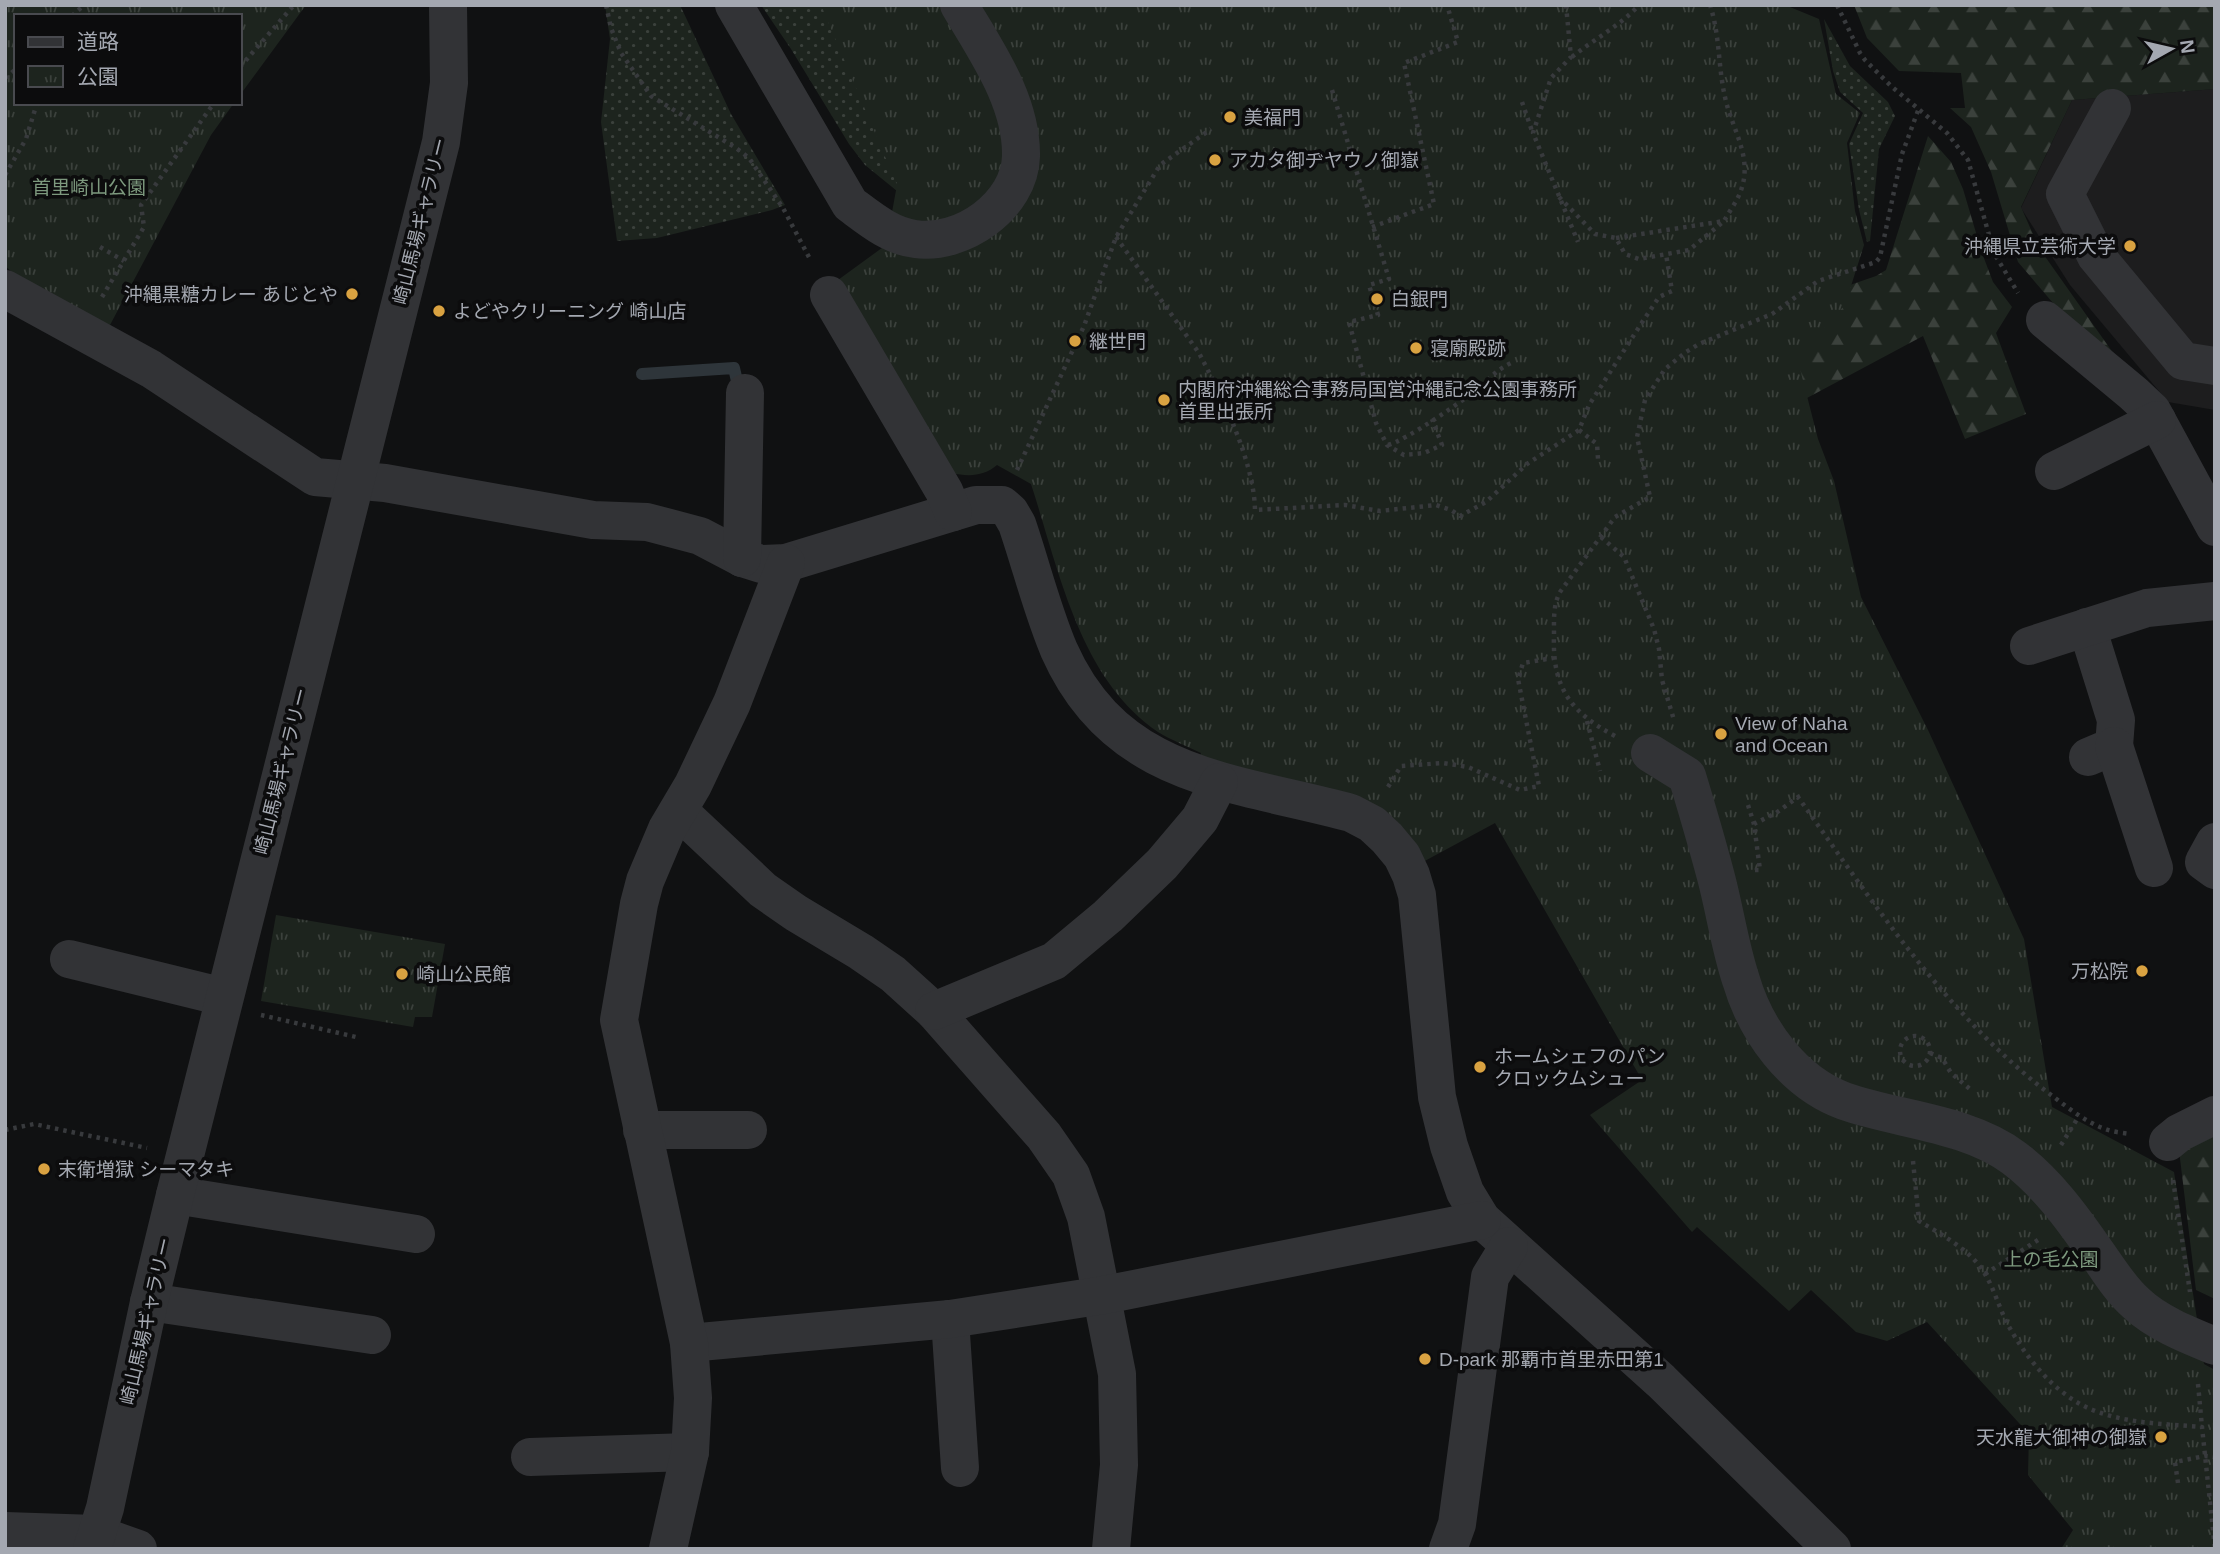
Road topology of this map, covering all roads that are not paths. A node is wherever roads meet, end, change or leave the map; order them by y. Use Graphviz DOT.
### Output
graph roads {
  1 [pos="448,5"];
  2 [pos="734,5"];
  3 [pos="959,5"];
  4 [pos="2112,108"];
  5 [pos="5,289"];
  6 [pos="829,295"];
  7 [pos="2045,320"];
  8 [pos="2215,366"];
  9 [pos="745,393"];
  10 [pos="2155,415"];
  11 [pos="2054,471"];
  12 [pos="354,481"];
  13 [pos="953,512"];
  14 [pos="2215,527"];
  15 [pos="742,558"];
  16 [pos="786,562"];
  17 [pos="2215,601"];
  18 [pos="2087,627"];
  19 [pos="2029,646"];
  20 [pos="1650,753"];
  21 [pos="1219,782"];
  22 [pos="679,811"];
  23 [pos="2215,842"];
  24 [pos="2154,868"];
  25 [pos="2215,870"];
  26 [pos="69,959"];
  27 [pos="224,998"];
  28 [pos="934,1011"];
  29 [pos="2205,1108"];
  30 [pos="642,1130"];
  31 [pos="748,1130"];
  32 [pos="2168,1143"];
  33 [pos="175,1195"];
  34 [pos="1495,1233"];
  35 [pos="416,1234"];
  36 [pos="1104,1295"];
  37 [pos="149,1302"];
  38 [pos="950,1319"];
  39 [pos="372,1335"];
  40 [pos="689,1343"];
  41 [pos="2215,1346"];
  42 [pos="690,1452"];
  43 [pos="530,1457"];
  44 [pos="960,1468"];
  45 [pos="5,1531"];
  46 [pos="94,1541"];
  47 [pos="138,1549"];
  48 [pos="668,1549"];
  49 [pos="1111,1549"];
  50 [pos="1448,1549"];
  51 [pos="1832,1549"];
  1 -- 12 [label="street, 崎山馬場ギャラリー"];
  2 -- 3 [label="street"];
  4 -- 8 [label="street"];
  5 -- 12 [label="street"];
  6 -- 13 [label="street"];
  7 -- 10 [label="street"];
  9 -- 15 [label="street"];
  10 -- 11 [label="street"];
  10 -- 14 [label="street"];
  12 -- 15 [label="street"];
  12 -- 27 [label="street, 崎山馬場ギャラリー"];
  13 -- 16 [label="street"];
  13 -- 21 [label="street"];
  15 -- 16 [label="street"];
  16 -- 22 [label="street"];
  17 -- 18 [label="street"];
  18 -- 19 [label="street"];
  18 -- 24 [label="street"];
  20 -- 41 [label="street"];
  21 -- 28 [label="street"];
  21 -- 34 [label="street"];
  22 -- 28 [label="street"];
  22 -- 30 [label="street"];
  23 -- 25 [label="street"];
  26 -- 27 [label="street"];
  27 -- 33 [label="street, 崎山馬場ギャラリー"];
  28 -- 36 [label="street"];
  29 -- 32 [label="street"];
  30 -- 31 [label="street"];
  30 -- 40 [label="street"];
  33 -- 35 [label="street"];
  33 -- 37 [label="street, 崎山馬場ギャラリー"];
  34 -- 36 [label="street"];
  34 -- 50 [label="street"];
  34 -- 51 [label="street"];
  36 -- 38 [label="street"];
  36 -- 49 [label="street"];
  37 -- 39 [label="street"];
  37 -- 46 [label="street, 崎山馬場ギャラリー"];
  38 -- 40 [label="street"];
  38 -- 44 [label="street"];
  40 -- 42 [label="street"];
  42 -- 43 [label="street"];
  42 -- 48 [label="street"];
  45 -- 46 [label="street"];
  46 -- 47 [label="street"];
}
